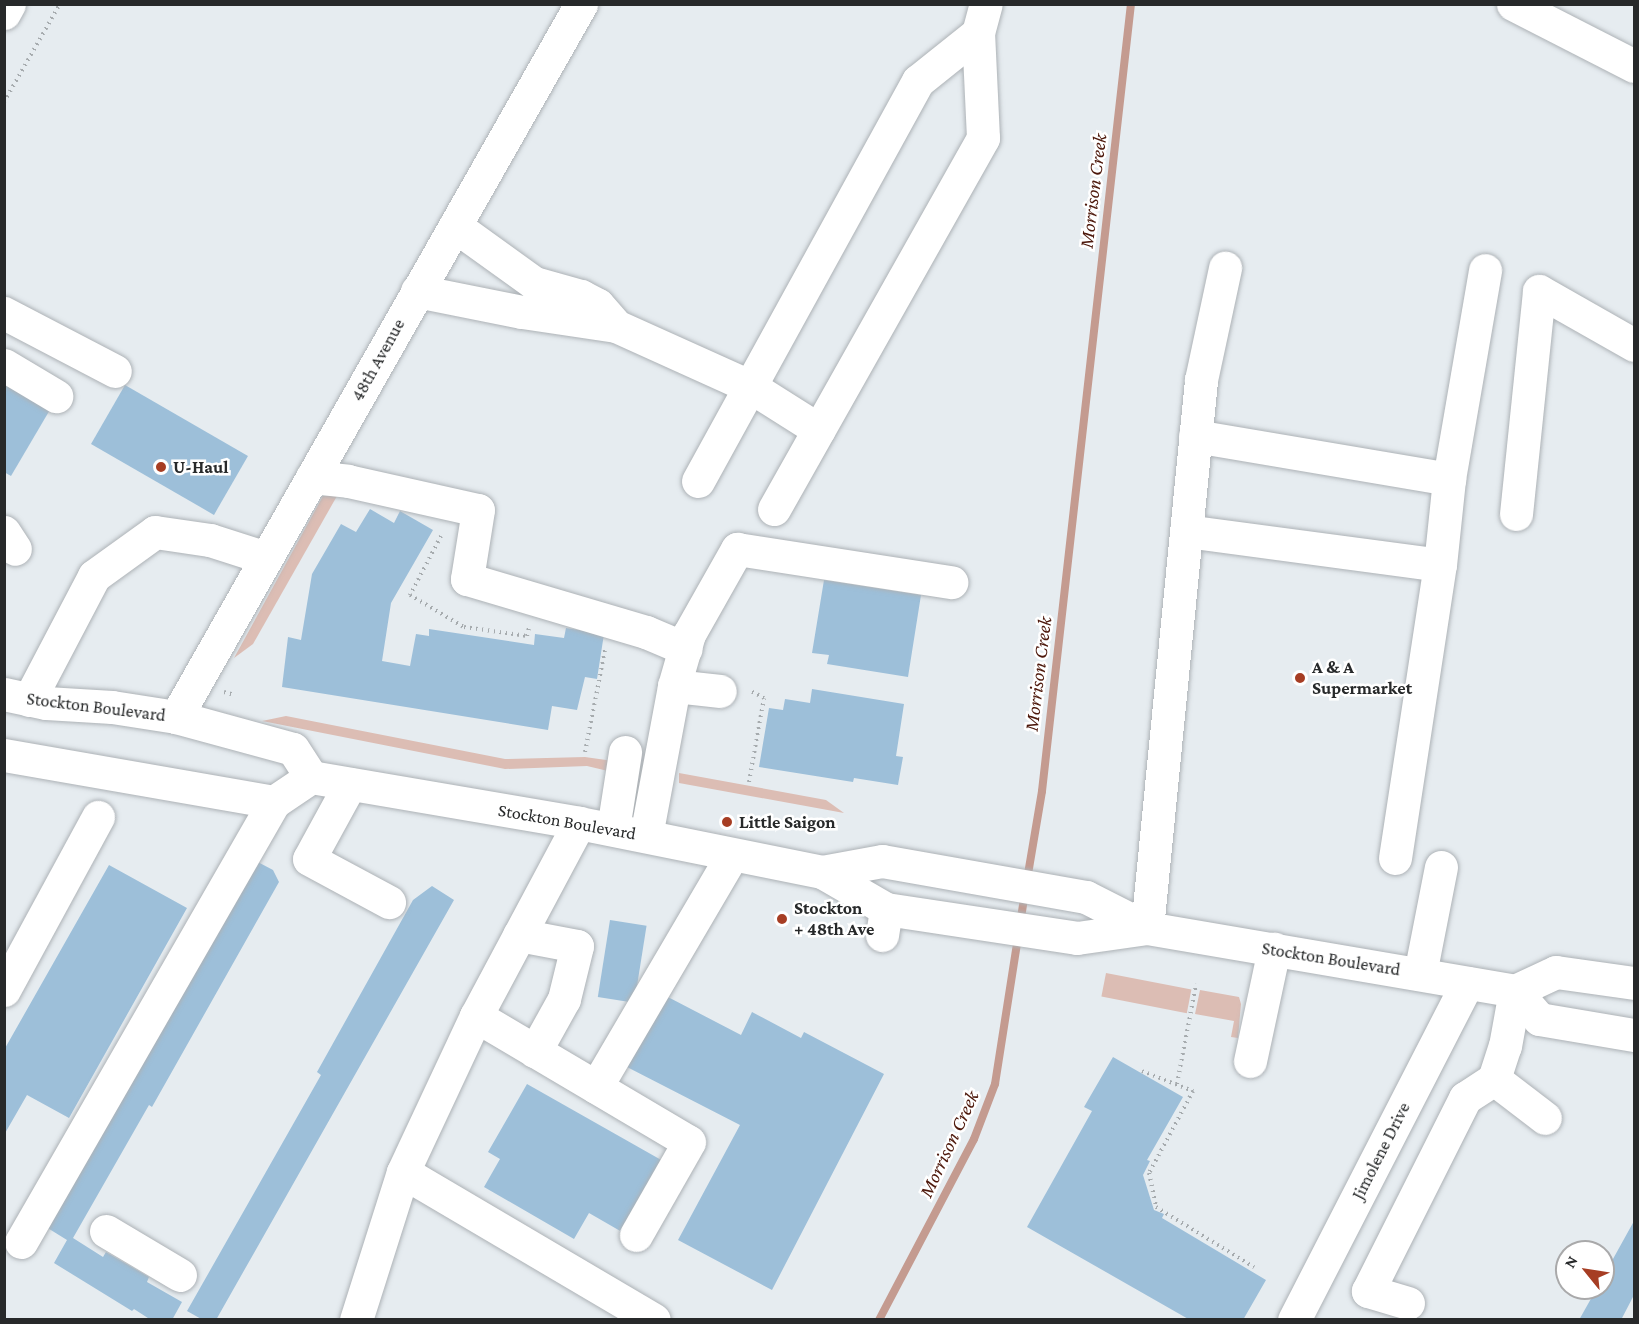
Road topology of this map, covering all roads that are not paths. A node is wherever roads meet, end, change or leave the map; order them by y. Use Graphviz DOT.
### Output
graph roads {
  1 [pos="9,4"];
  2 [pos="581,4"];
  3 [pos="1513,4"];
  4 [pos="4,13"];
  5 [pos="982,19"];
  6 [pos="1635,66"];
  7 [pos="454,226"];
  8 [pos="1225,268"];
  9 [pos="1485,270"];
  10 [pos="417,291"];
  11 [pos="528,298"];
  12 [pos="4,313"];
  13 [pos="1635,345"];
  14 [pos="4,365"];
  15 [pos="115,371"];
  16 [pos="751,387"];
  17 [pos="56,396"];
  18 [pos="819,430"];
  19 [pos="1195,436"];
  20 [pos="312,477"];
  21 [pos="1449,479"];
  22 [pos="698,481"];
  23 [pos="774,509"];
  24 [pos="1516,514"];
  25 [pos="1186,531"];
  26 [pos="266,558"];
  27 [pos="1440,565"];
  28 [pos="951,582"];
  29 [pos="686,649"];
  30 [pos="674,686"];
  31 [pos="720,691"];
  32 [pos="17,697"];
  33 [pos="176,717"];
  34 [pos="624,752"];
  35 [pos="4,756"];
  36 [pos="311,777"];
  37 [pos="350,784"];
  38 [pos="274,802"];
  39 [pos="98,816"];
  40 [pos="579,823"];
  41 [pos="613,830"];
  42 [pos="646,836"];
  43 [pos="732,855"];
  44 [pos="1395,858"];
  45 [pos="1441,867"];
  46 [pos="822,872"];
  47 [pos="389,902"];
  48 [pos="1147,928"];
  49 [pos="519,935"];
  50 [pos="1274,949"];
  51 [pos="1420,974"];
  52 [pos="1467,983"];
  53 [pos="1635,983"];
  54 [pos="4,990"];
  55 [pos="1515,991"];
  56 [pos="476,1016"];
  57 [pos="1635,1035"];
  58 [pos="535,1051"];
  59 [pos="1250,1061"];
  60 [pos="1494,1079"];
  61 [pos="596,1087"];
  62 [pos="1545,1118"];
  63 [pos="403,1172"];
  64 [pos="106,1231"];
  65 [pos="636,1235"];
  66 [pos="21,1242"];
  67 [pos="180,1275"];
  68 [pos="1408,1303"];
  69 [pos="356,1320"];
  70 [pos="654,1320"];
  71 [pos="1294,1320"];
  1 -- 4 [label="main road"];
  2 -- 7 [label="main road, 48th Avenue"];
  3 -- 6 [label="main road"];
  5 -- 16 [label="main road"];
  5 -- 18 [label="main road"];
  7 -- 10 [label="main road, 48th Avenue"];
  7 -- 11 [label="main road"];
  8 -- 19 [label="main road"];
  9 -- 21 [label="main road"];
  10 -- 11 [label="main road"];
  10 -- 20 [label="main road, 48th Avenue"];
  11 -- 16 [label="main road"];
  12 -- 15 [label="main road"];
  13 -- 24 [label="main road"];
  14 -- 17 [label="main road"];
  16 -- 18 [label="main road"];
  16 -- 22 [label="main road"];
  18 -- 23 [label="main road"];
  19 -- 21 [label="main road"];
  19 -- 25 [label="main road"];
  20 -- 26 [label="main road, 48th Avenue"];
  20 -- 29 [label="main road"];
  21 -- 27 [label="main road"];
  25 -- 27 [label="main road"];
  25 -- 48 [label="main road"];
  26 -- 32 [label="main road"];
  26 -- 33 [label="main road, 48th Avenue"];
  27 -- 44 [label="main road"];
  28 -- 29 [label="main road"];
  29 -- 30 [label="main road"];
  30 -- 31 [label="main road"];
  30 -- 42 [label="main road"];
  32 -- 33 [label="main road, Stockton Boulevard"];
  33 -- 36 [label="main road, Stockton Boulevard"];
  34 -- 41 [label="main road"];
  35 -- 38 [label="main road"];
  36 -- 37 [label="main road, Stockton Boulevard"];
  36 -- 38 [label="main road"];
  37 -- 40 [label="main road, Stockton Boulevard"];
  37 -- 47 [label="main road"];
  38 -- 66 [label="main road"];
  39 -- 54 [label="main road"];
  40 -- 41 [label="main road, Stockton Boulevard"];
  40 -- 49 [label="main road"];
  41 -- 42 [label="main road, Stockton Boulevard"];
  42 -- 43 [label="main road, Stockton Boulevard"];
  43 -- 46 [label="main road, Stockton Boulevard"];
  43 -- 61 [label="main road"];
  45 -- 51 [label="main road"];
  46 -- 48 [label="main road, Stockton Boulevard"];
  46 -- 48 [label="main road, Stockton Boulevard"];
  48 -- 50 [label="main road, Stockton Boulevard"];
  49 -- 56 [label="main road"];
  49 -- 58 [label="main road"];
  50 -- 51 [label="main road, Stockton Boulevard"];
  50 -- 59 [label="main road"];
  51 -- 52 [label="main road, Stockton Boulevard"];
  52 -- 55 [label="main road, Stockton Boulevard"];
  52 -- 71 [label="main road, Jimolene Drive"];
  53 -- 55 [label="main road"];
  55 -- 57 [label="main road"];
  55 -- 60 [label="main road"];
  56 -- 58 [label="main road"];
  56 -- 63 [label="main road"];
  58 -- 61 [label="main road"];
  60 -- 62 [label="main road"];
  60 -- 68 [label="main road"];
  61 -- 65 [label="main road"];
  63 -- 69 [label="main road"];
  63 -- 70 [label="main road"];
  64 -- 67 [label="main road"];
}
